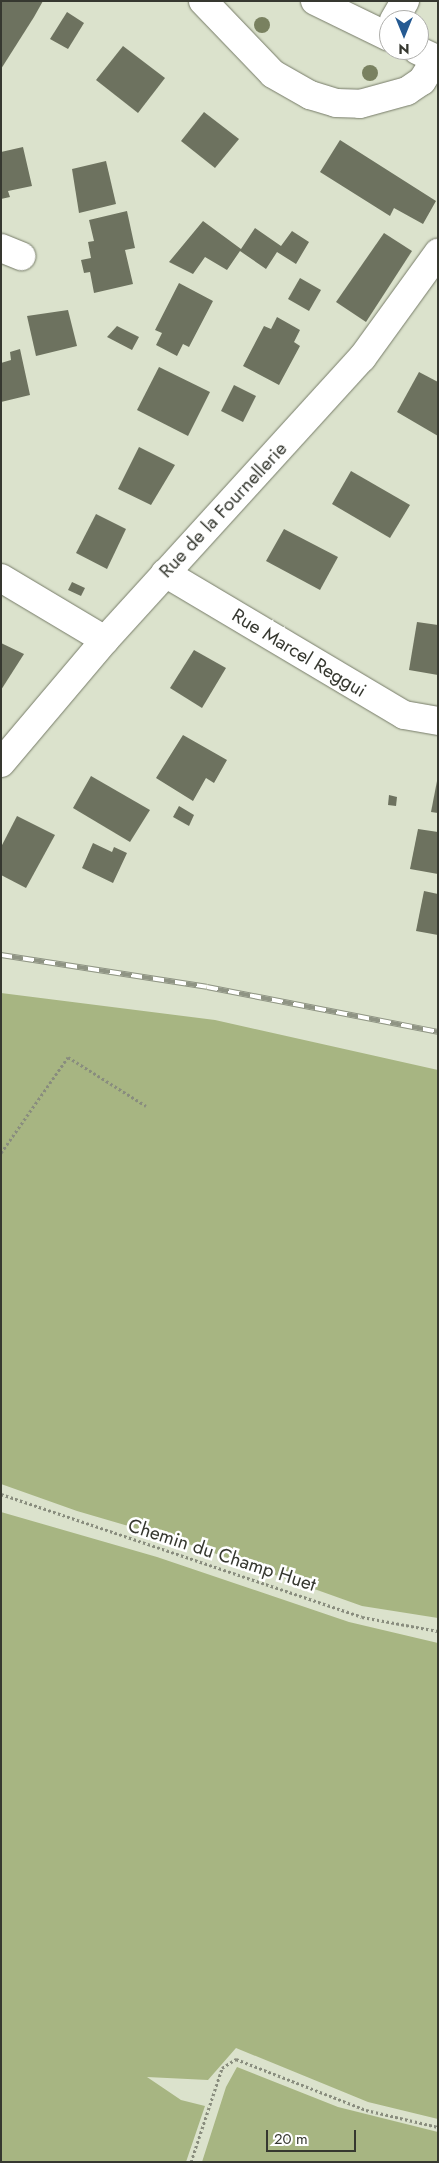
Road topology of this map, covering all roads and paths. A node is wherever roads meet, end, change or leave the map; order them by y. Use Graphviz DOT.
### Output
graph roads {
  1 [pos="203,1"];
  2 [pos="315,1"];
  3 [pos="379,26"];
  4 [pos="432,57"];
  5 [pos="438,253"];
  6 [pos="165,573"];
  7 [pos="1,578"];
  8 [pos="104,640"];
  9 [pos="438,721"];
  10 [pos="1,763"];
  11 [pos="146,1106"];
  12 [pos="1,1153"];
  13 [pos="1,1494"];
  14 [pos="438,1631"];
  15 [pos="438,2127"];
  16 [pos="191,2162"];
  1 -- 4 [label="street"];
  2 -- 3 [label="street"];
  5 -- 6 [label="street, Rue de la Fournellerie"];
  6 -- 8 [label="street, Rue de la Fournellerie"];
  6 -- 9 [label="street, Rue Marcel Reggui"];
  7 -- 8 [label="street"];
  8 -- 10 [label="street, Rue de la Fournellerie"];
  11 -- 12 [label="path"];
  13 -- 14 [label="path, Chemin du Champ Huet"];
  15 -- 16 [label="path"];
}
